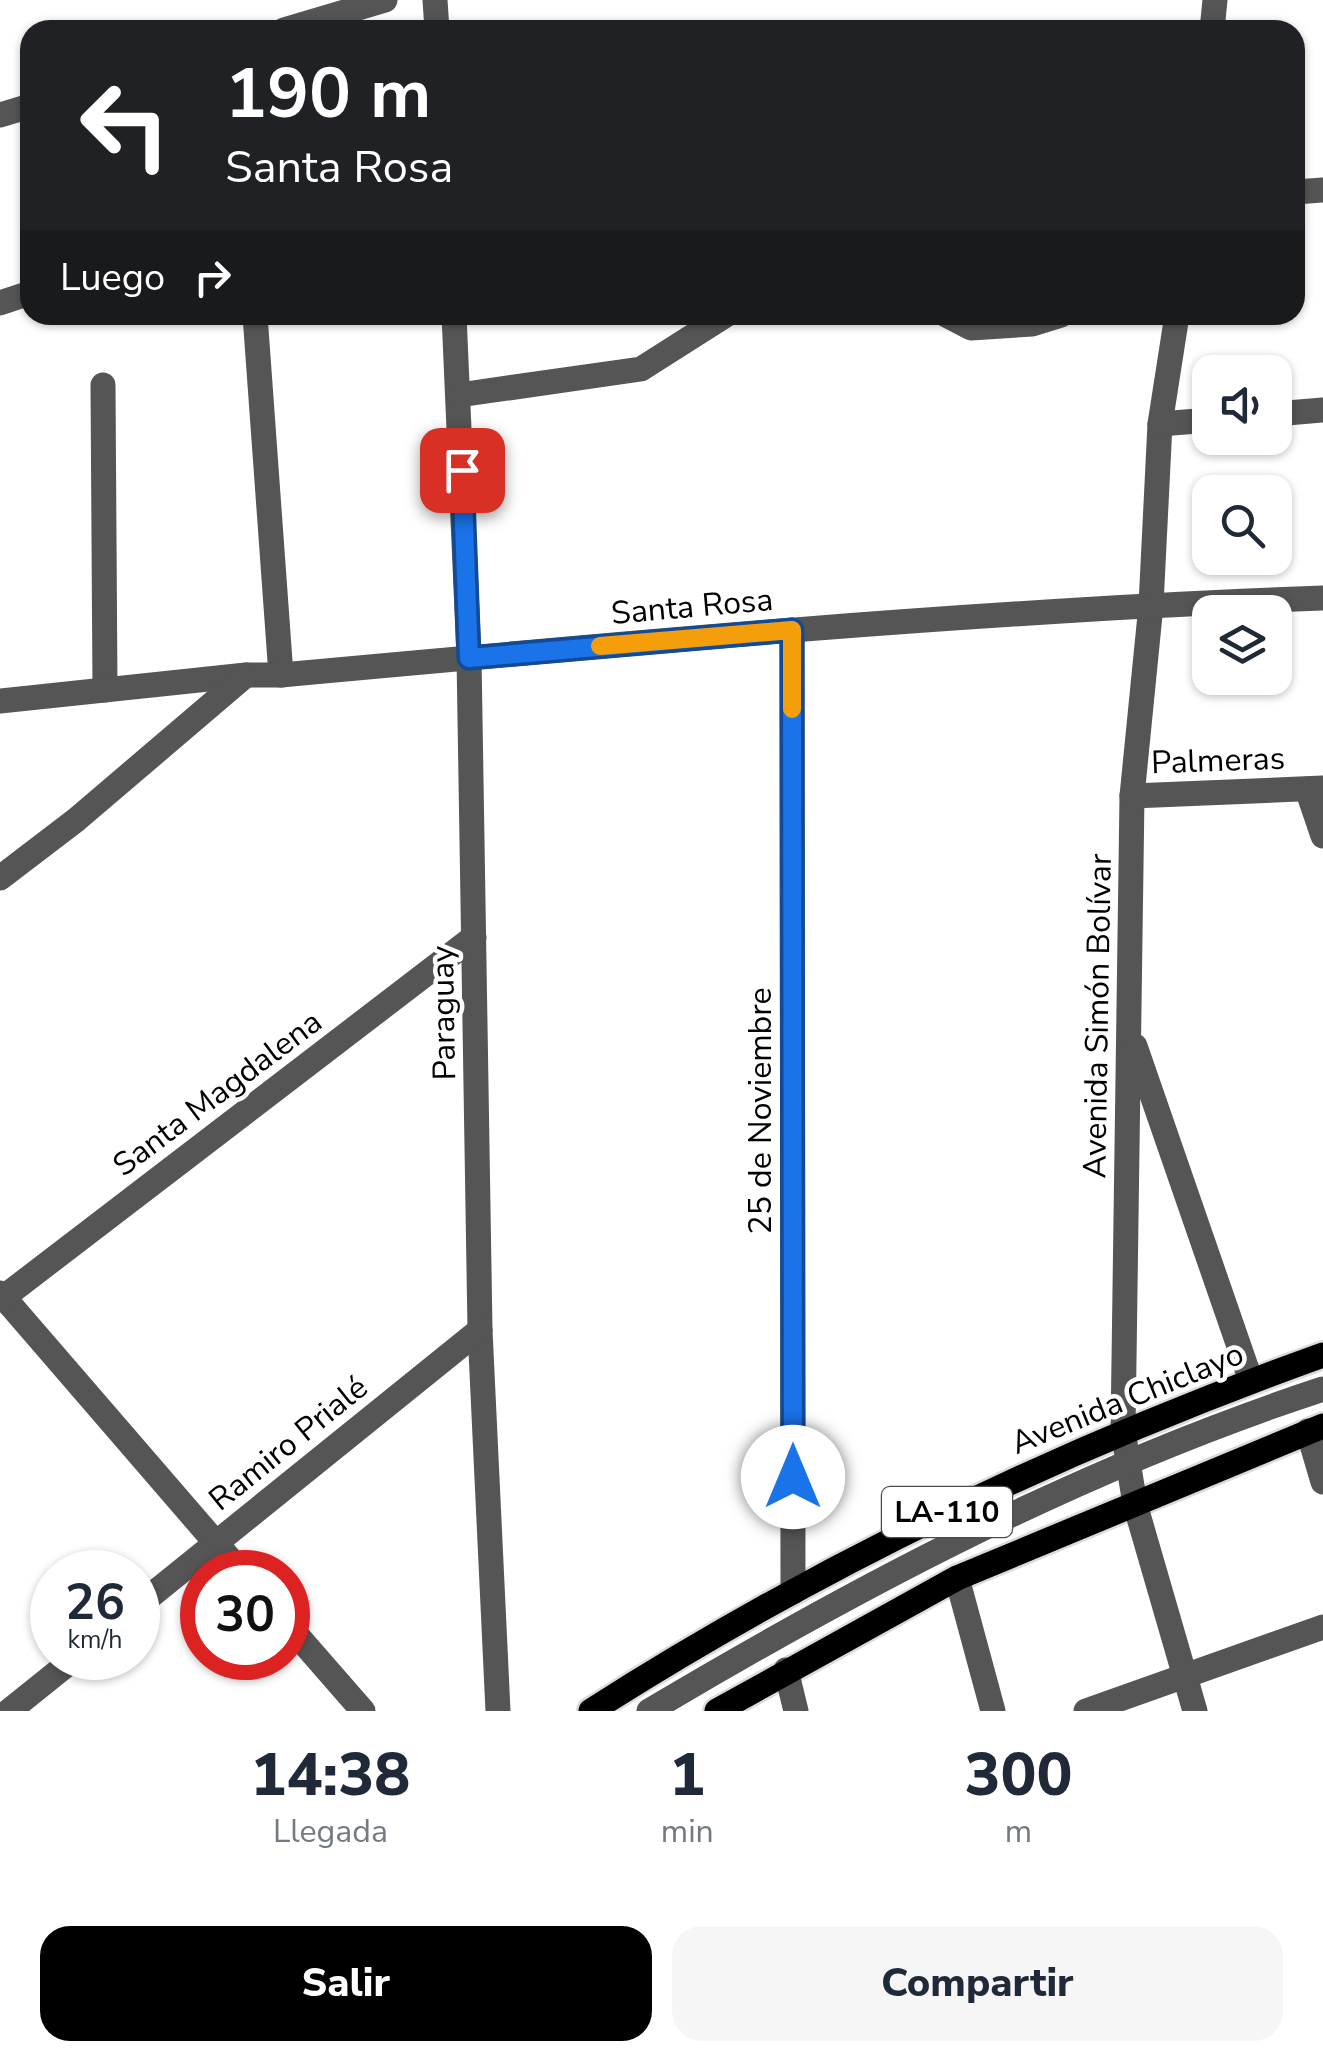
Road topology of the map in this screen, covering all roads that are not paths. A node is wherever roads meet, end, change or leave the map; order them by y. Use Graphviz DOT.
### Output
graph roads {
  1 [pos="385,0"];
  2 [pos="318,20"];
  3 [pos="257,325"];
  4 [pos="455,325"];
  5 [pos="710,325"];
  6 [pos="965,325"];
  7 [pos="1017,325"];
  8 [pos="1175,325"];
  9 [pos="103,385"];
  10 [pos="458,394"];
  11 [pos="1323,410"];
  12 [pos="1292,413"];
  13 [pos="1192,421"];
  14 [pos="1160,424"];
  15 [pos="1323,598"];
  16 [pos="1151,604"];
  17 [pos="792,630"];
  18 [pos="469,658"];
  19 [pos="246,675"];
  20 [pos="281,675"];
  21 [pos="105,690"];
  22 [pos="0,701"];
  23 [pos="1315,788"];
  24 [pos="1132,796"];
  25 [pos="1323,836"];
  26 [pos="0,878"];
  27 [pos="474,937"];
  28 [pos="1129,1028"];
  29 [pos="1,1297"];
  30 [pos="480,1330"];
  31 [pos="1323,1355"];
  32 [pos="1250,1381"];
  33 [pos="1323,1388"];
  34 [pos="1316,1429"];
  35 [pos="1123,1432"];
  36 [pos="1128,1461"];
  37 [pos="1323,1482"];
  38 [pos="1135,1504"];
  39 [pos="215,1543"];
  40 [pos="221,1550"];
  41 [pos="957,1578"];
  42 [pos="160,1588"];
  43 [pos="794,1592"];
  44 [pos="1323,1627"];
  45 [pos="310,1650"];
  46 [pos="786,1670"];
  47 [pos="1186,1676"];
  48 [pos="47,1680"];
  49 [pos="9,1711"];
  50 [pos="363,1711"];
  51 [pos="498,1711"];
  52 [pos="591,1711"];
  53 [pos="649,1711"];
  54 [pos="717,1711"];
  55 [pos="796,1711"];
  56 [pos="993,1711"];
  57 [pos="1086,1711"];
  58 [pos="1194,1711"];
  1 -- 2 [label="street"];
  3 -- 20 [label="street"];
  4 -- 10 [label="street, Paraguay"];
  5 -- 10 [label="street"];
  6 -- 7 [label="street"];
  8 -- 14 [label="street, Avenida Simón Bolívar"];
  9 -- 21 [label="street"];
  10 -- 18 [label="street, Paraguay"];
  11 -- 12 [label="street"];
  13 -- 14 [label="street"];
  14 -- 16 [label="street, Avenida Simón Bolívar"];
  15 -- 16 [label="street, Santa Rosa"];
  16 -- 17 [label="street, Santa Rosa"];
  16 -- 24 [label="street, Avenida Simón Bolívar"];
  17 -- 18 [label="street, Santa Rosa"];
  17 -- 43 [label="street, 25 de Noviembre"];
  18 -- 20 [label="street, Santa Rosa"];
  18 -- 27 [label="street, Paraguay"];
  19 -- 20 [label="street, Santa Rosa"];
  19 -- 21 [label="street, Santa Rosa"];
  19 -- 26 [label="street"];
  21 -- 22 [label="street, Santa Rosa"];
  23 -- 24 [label="street, Palmeras"];
  23 -- 25 [label="street, Palmeras"];
  24 -- 28 [label="street, Avenida Simón Bolívar"];
  27 -- 29 [label="street, Santa Magdalena"];
  27 -- 30 [label="street, Paraguay"];
  28 -- 32 [label="street"];
  28 -- 35 [label="street, Avenida Simón Bolívar"];
  29 -- 39 [label="street"];
  30 -- 39 [label="street, Ramiro Prialé"];
  30 -- 51 [label="street, Paraguay"];
  31 -- 32 [label="main road, Avenida Chiclayo / LA-110"];
  32 -- 35 [label="main road, Avenida Chiclayo / LA-110"];
  33 -- 36 [label="street, Avenida Chiclayo"];
  34 -- 37 [label="street"];
  34 -- 38 [label="main road, LA-110"];
  35 -- 36 [label="street, Avenida Simón Bolívar"];
  35 -- 43 [label="main road, Avenida Chiclayo / LA-110"];
  36 -- 38 [label="street, Avenida Simón Bolívar"];
  36 -- 53 [label="street, Avenida Chiclayo"];
  38 -- 41 [label="main road, LA-110"];
  38 -- 47 [label="street, Avenida Simón Bolívar"];
  39 -- 40 [label="street"];
  39 -- 42 [label="street, Ramiro Prialé"];
  41 -- 46 [label="main road, LA-110"];
  41 -- 56 [label="street"];
  43 -- 52 [label="main road, Avenida Chiclayo / LA-110"];
  44 -- 47 [label="street"];
  45 -- 50 [label="street"];
  46 -- 54 [label="main road, LA-110"];
  46 -- 55 [label="street"];
  47 -- 57 [label="street"];
  47 -- 58 [label="street, Avenida Simón Bolívar"];
  48 -- 49 [label="street"];
}
